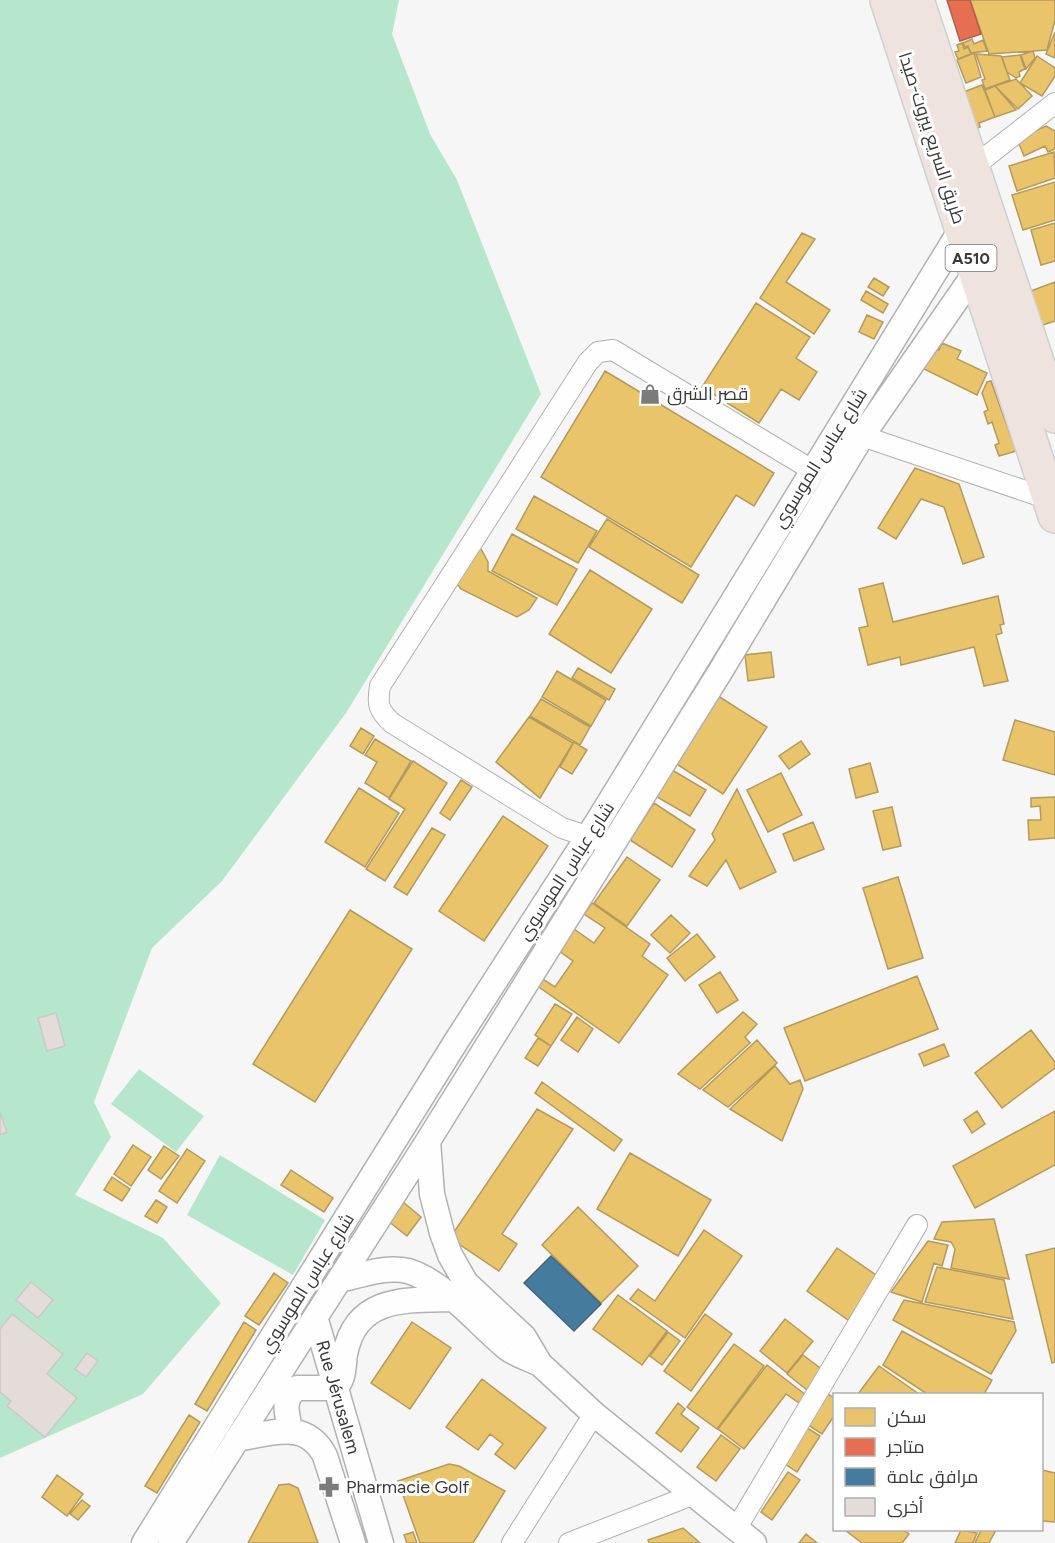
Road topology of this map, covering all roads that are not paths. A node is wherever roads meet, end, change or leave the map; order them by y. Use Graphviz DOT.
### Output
graph roads {
  1 [pos="887,0"];
  2 [pos="917,0"];
  3 [pos="1055,103"];
  4 [pos="978,182"];
  5 [pos="962,227"];
  6 [pos="996,241"];
  7 [pos="975,272"];
  8 [pos="1055,416"];
  9 [pos="862,435"];
  10 [pos="812,470"];
  11 [pos="1052,508"];
  12 [pos="588,838"];
  13 [pos="613,843"];
  14 [pos="428,1141"];
  15 [pos="917,1225"];
  16 [pos="340,1280"];
  17 [pos="452,1299"];
  18 [pos="316,1320"];
  19 [pos="540,1365"];
  20 [pos="335,1388"];
  21 [pos="594,1414"];
  22 [pos="291,1432"];
  23 [pos="237,1439"];
  24 [pos="692,1495"];
  25 [pos="745,1536"];
  26 [pos="144,1543"];
  27 [pos="171,1543"];
  28 [pos="353,1543"];
  29 [pos="381,1543"];
  30 [pos="512,1543"];
  31 [pos="569,1543"];
  1 -- 5 [label="highway, طريق السريع بيروت-صيدا / A510"];
  2 -- 4 [label="highway, طريق السريع بيروت-صيدا / A510"];
  3 -- 4 [label="street"];
  4 -- 5 [label="street, شارع عباس الموسوي"];
  4 -- 6 [label="highway, طريق السريع بيروت-صيدا / A510"];
  5 -- 7 [label="highway, طريق السريع بيروت-صيدا / A510"];
  5 -- 10 [label="street, شارع عباس الموسوي"];
  6 -- 7 [label="street, شارع عباس الموسوي"];
  6 -- 8 [label="highway, طريق السريع بيروت-صيدا / A510"];
  7 -- 9 [label="street, شارع عباس الموسوي"];
  7 -- 11 [label="highway, طريق السريع بيروت-صيدا / A510"];
  9 -- 11 [label="street"];
  9 -- 13 [label="street, شارع عباس الموسوي"];
  10 -- 12 [label="street, شارع عباس الموسوي"];
  10 -- 12 [label="street"];
  12 -- 13 [label="street"];
  12 -- 26 [label="street, شارع عباس الموسوي"];
  13 -- 14 [label="street, شارع عباس الموسوي"];
  14 -- 16 [label="street, شارع عباس الموسوي"];
  14 -- 19 [label="street"];
  15 -- 25 [label="street"];
  16 -- 17 [label="street"];
  16 -- 18 [label="street, شارع عباس الموسوي"];
  17 -- 19 [label="street"];
  17 -- 20 [label="street"];
  18 -- 20 [label="street, Rue Jérusalem"];
  18 -- 23 [label="street, شارع عباس الموسوي"];
  19 -- 21 [label="street"];
  20 -- 22 [label="street"];
  20 -- 29 [label="street, Rue Jérusalem"];
  21 -- 24 [label="street"];
  21 -- 30 [label="street"];
  22 -- 23 [label="street"];
  22 -- 28 [label="street, Rue Jérusalem"];
  23 -- 27 [label="street, شارع عباس الموسوي"];
  24 -- 25 [label="street"];
  24 -- 31 [label="street"];
}
